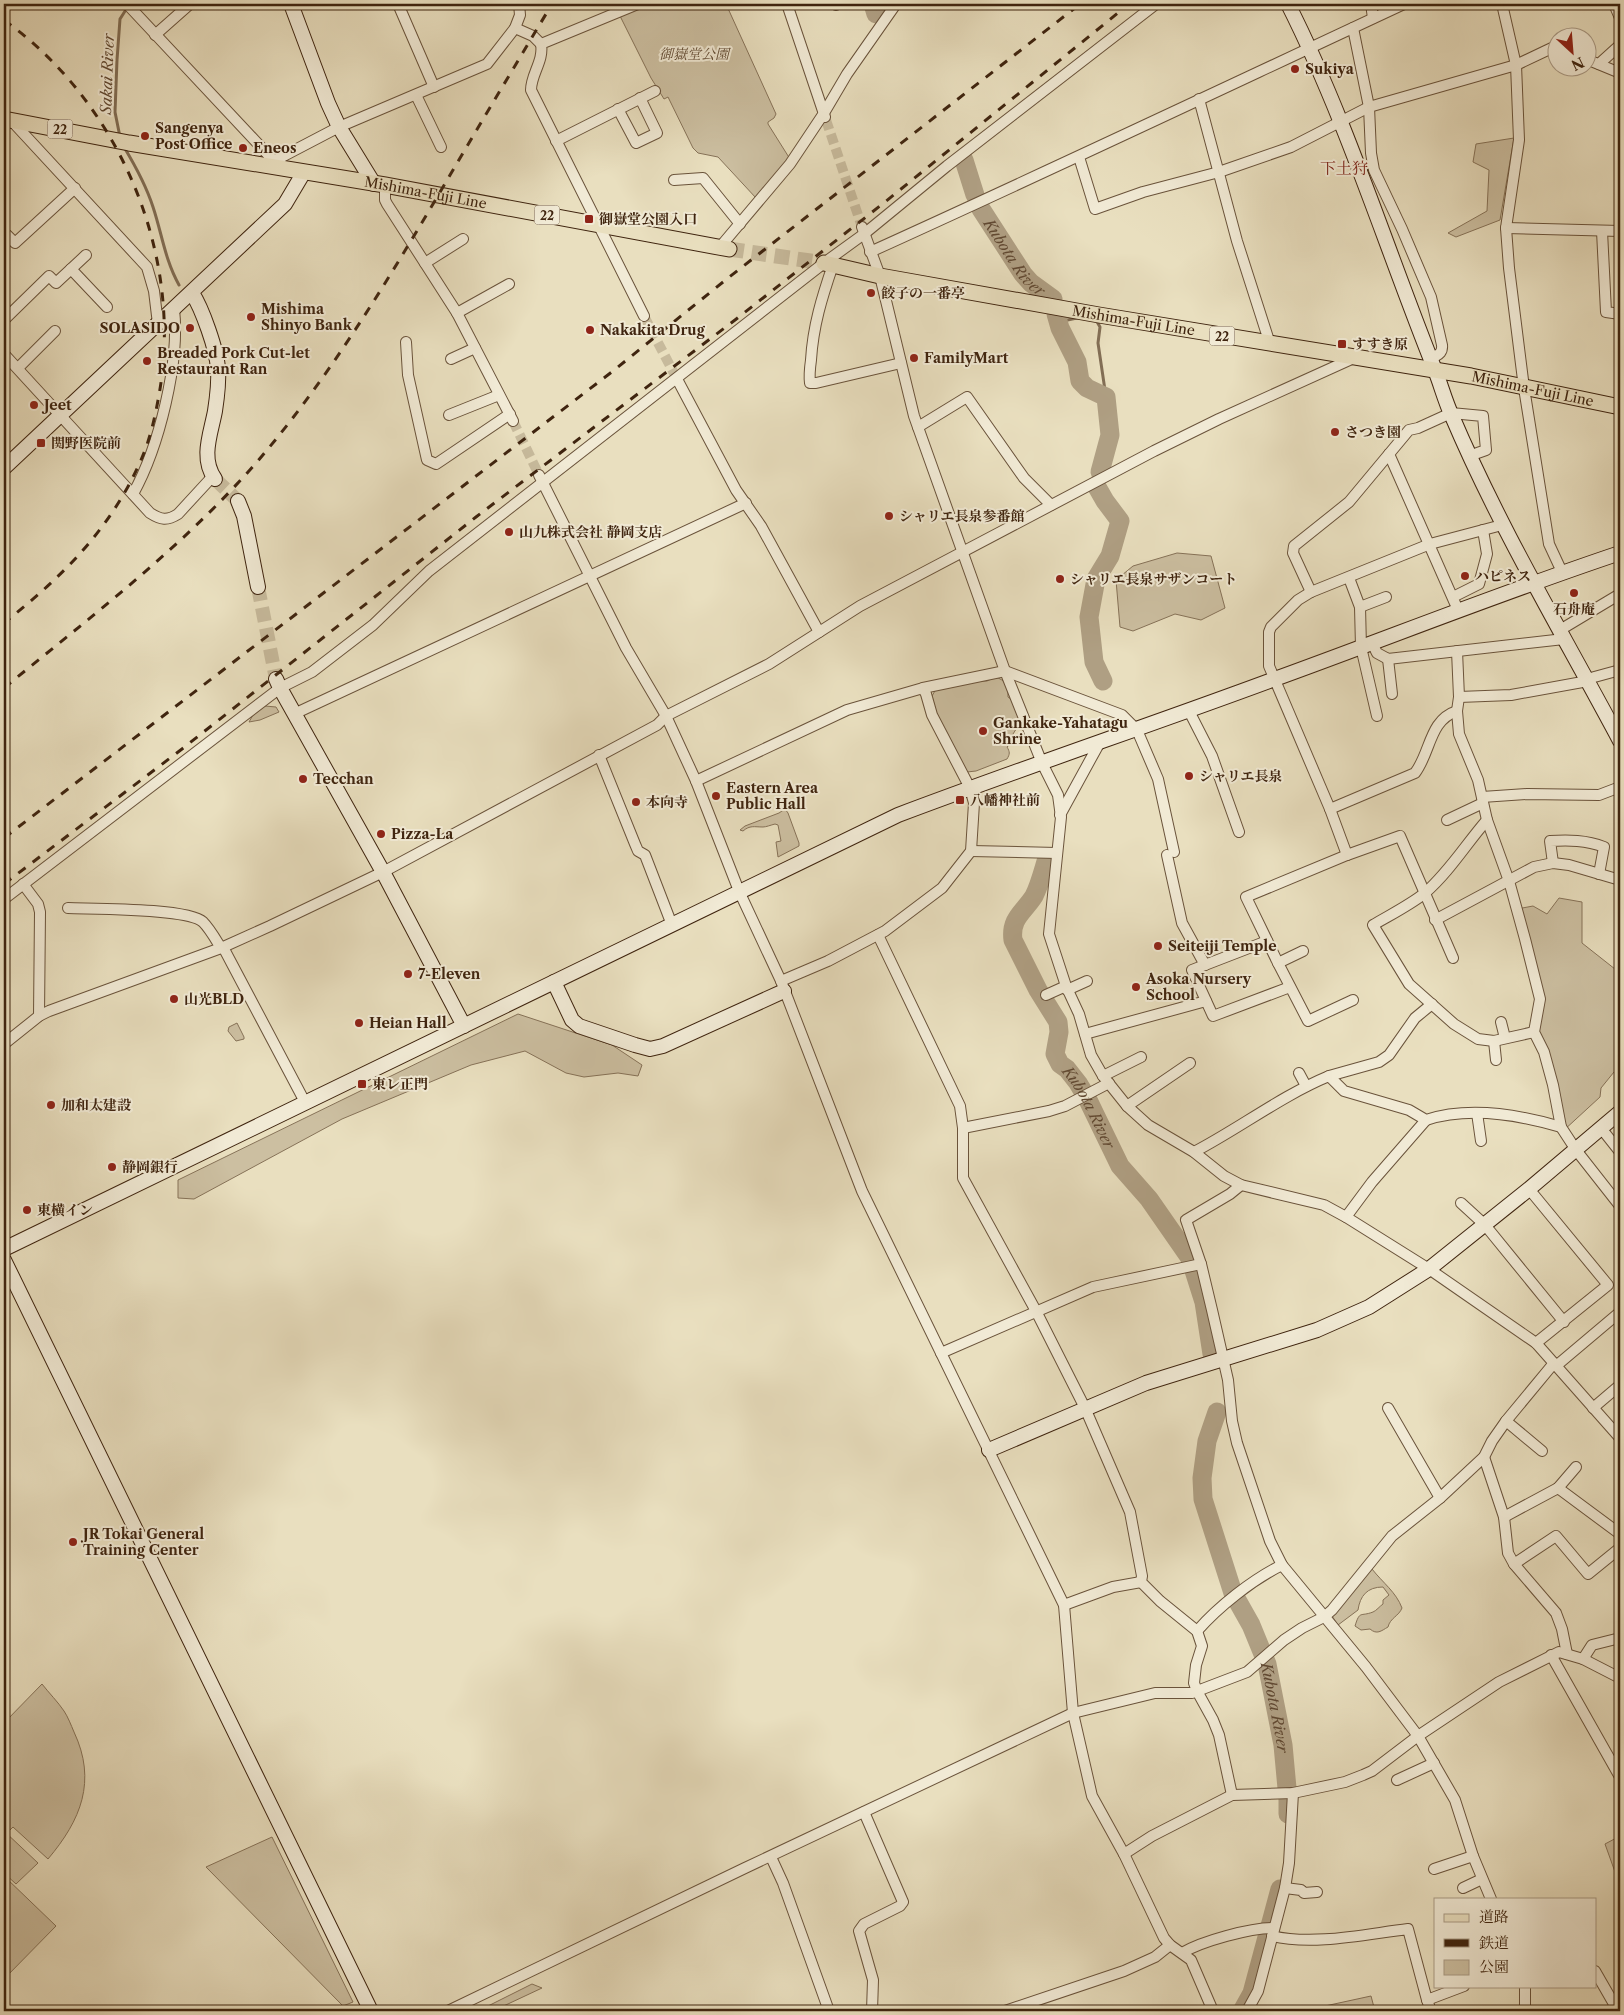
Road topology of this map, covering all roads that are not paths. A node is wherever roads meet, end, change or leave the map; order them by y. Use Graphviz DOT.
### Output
graph roads {
  1 [pos="127,4"];
  2 [pos="190,4"];
  3 [pos="291,4"];
  4 [pos="398,4"];
  5 [pos="520,4"];
  6 [pos="638,4"];
  7 [pos="787,4"];
  8 [pos="896,4"];
  9 [pos="1156,4"];
  10 [pos="1288,4"];
  11 [pos="1370,4"];
  12 [pos="1404,4"];
  13 [pos="1502,4"];
  14 [pos="1614,4"];
  15 [pos="1373,18"];
  16 [pos="1620,18"];
  17 [pos="516,28"];
  18 [pos="1353,28"];
  19 [pos="155,35"];
  20 [pos="541,44"];
  21 [pos="1620,45"];
  22 [pos="1310,47"];
  23 [pos="1546,51"];
  24 [pos="1596,63"];
  25 [pos="1599,64"];
  26 [pos="1516,65"];
  27 [pos="1620,73"];
  28 [pos="434,87"];
  29 [pos="655,90"];
  30 [pos="416,95"];
  31 [pos="640,98"];
  32 [pos="1198,99"];
  33 [pos="1369,107"];
  34 [pos="618,109"];
  35 [pos="6,117"];
  36 [pos="825,117"];
  37 [pos="1341,120"];
  38 [pos="339,126"];
  39 [pos="556,142"];
  40 [pos="441,147"];
  41 [pos="1079,157"];
  42 [pos="275,165"];
  43 [pos="304,172"];
  44 [pos="1219,172"];
  45 [pos="674,180"];
  46 [pos="379,185"];
  47 [pos="75,188"];
  48 [pos="597,224"];
  49 [pos="740,224"];
  50 [pos="1506,228"];
  51 [pos="863,230"];
  52 [pos="1602,231"];
  53 [pos="1620,231"];
  54 [pos="4,238"];
  55 [pos="463,239"];
  56 [pos="724,248"];
  57 [pos="870,252"];
  58 [pos="86,255"];
  59 [pos="425,263"];
  60 [pos="828,264"];
  61 [pos="71,269"];
  62 [pos="880,276"];
  63 [pos="509,284"];
  64 [pos="192,292"];
  65 [pos="107,307"];
  66 [pos="174,309"];
  67 [pos="457,313"];
  68 [pos="1620,314"];
  69 [pos="644,316"];
  70 [pos="4,320"];
  71 [pos="158,324"];
  72 [pos="55,331"];
  73 [pos="406,342"];
  74 [pos="1270,344"];
  75 [pos="475,348"];
  76 [pos="4,354"];
  77 [pos="1357,357"];
  78 [pos="451,359"];
  79 [pos="901,363"];
  80 [pos="1433,365"];
  81 [pos="18,368"];
  82 [pos="677,379"];
  83 [pos="1524,388"];
  84 [pos="499,395"];
  85 [pos="1620,407"];
  86 [pos="1620,411"];
  87 [pos="1450,413"];
  88 [pos="61,414"];
  89 [pos="449,415"];
  90 [pos="918,427"];
  91 [pos="1388,454"];
  92 [pos="1469,456"];
  93 [pos="4,468"];
  94 [pos="214,478"];
  95 [pos="542,479"];
  96 [pos="133,494"];
  97 [pos="238,501"];
  98 [pos="746,504"];
  99 [pos="1052,505"];
  100 [pos="1502,525"];
  101 [pos="1484,530"];
  102 [pos="1430,544"];
  103 [pos="962,552"];
  104 [pos="1620,553"];
  105 [pos="1562,572"];
  106 [pos="589,576"];
  107 [pos="1349,578"];
  108 [pos="1534,583"];
  109 [pos="258,587"];
  110 [pos="1311,592"];
  111 [pos="1620,594"];
  112 [pos="1386,597"];
  113 [pos="1453,597"];
  114 [pos="1360,607"];
  115 [pos="1458,610"];
  116 [pos="819,632"];
  117 [pos="1562,634"];
  118 [pos="1366,645"];
  119 [pos="1457,651"];
  120 [pos="1388,659"];
  121 [pos="1620,670"];
  122 [pos="1005,671"];
  123 [pos="1274,680"];
  124 [pos="1587,680"];
  125 [pos="278,684"];
  126 [pos="923,688"];
  127 [pos="1392,694"];
  128 [pos="1459,697"];
  129 [pos="1189,711"];
  130 [pos="1457,711"];
  131 [pos="294,714"];
  132 [pos="666,716"];
  133 [pos="1377,716"];
  134 [pos="1137,730"];
  135 [pos="1620,741"];
  136 [pos="1100,742"];
  137 [pos="599,755"];
  138 [pos="1042,763"];
  139 [pos="696,781"];
  140 [pos="1620,787"];
  141 [pos="970,788"];
  142 [pos="1482,800"];
  143 [pos="1330,809"];
  144 [pos="1060,815"];
  145 [pos="1447,820"];
  146 [pos="1487,820"];
  147 [pos="1239,832"];
  148 [pos="972,851"];
  149 [pos="1057,853"];
  150 [pos="1347,856"];
  151 [pos="1553,863"];
  152 [pos="383,872"];
  153 [pos="1599,874"];
  154 [pos="1509,880"];
  155 [pos="1620,880"];
  156 [pos="23,884"];
  157 [pos="739,891"];
  158 [pos="1424,894"];
  159 [pos="4,899"];
  160 [pos="68,908"];
  161 [pos="1435,920"];
  162 [pos="672,925"];
  163 [pos="878,935"];
  164 [pos="1267,941"];
  165 [pos="222,948"];
  166 [pos="1303,951"];
  167 [pos="1453,958"];
  168 [pos="1278,963"];
  169 [pos="1205,965"];
  170 [pos="554,982"];
  171 [pos="1087,982"];
  172 [pos="782,986"];
  173 [pos="1290,987"];
  174 [pos="1066,988"];
  175 [pos="1046,995"];
  176 [pos="1354,1000"];
  177 [pos="1206,1002"];
  178 [pos="1432,1004"];
  179 [pos="38,1016"];
  180 [pos="1501,1022"];
  181 [pos="464,1026"];
  182 [pos="1534,1032"];
  183 [pos="1085,1034"];
  184 [pos="1505,1038"];
  185 [pos="1494,1040"];
  186 [pos="4,1044"];
  187 [pos="1141,1057"];
  188 [pos="1496,1060"];
  189 [pos="1190,1063"];
  190 [pos="1299,1073"];
  191 [pos="1329,1076"];
  192 [pos="1106,1079"];
  193 [pos="1306,1086"];
  194 [pos="306,1104"];
  195 [pos="1127,1106"];
  196 [pos="1620,1112"];
  197 [pos="1477,1113"];
  198 [pos="1426,1120"];
  199 [pos="1561,1127"];
  200 [pos="963,1128"];
  201 [pos="1601,1128"];
  202 [pos="1481,1141"];
  203 [pos="1576,1150"];
  204 [pos="1194,1152"];
  205 [pos="1620,1152"];
  206 [pos="1241,1185"];
  207 [pos="1529,1189"];
  208 [pos="1462,1202"];
  209 [pos="1620,1206"];
  210 [pos="1346,1217"];
  211 [pos="1485,1225"];
  212 [pos="4,1249"];
  213 [pos="4,1260"];
  214 [pos="1196,1265"];
  215 [pos="1429,1269"];
  216 [pos="1036,1311"];
  217 [pos="1620,1312"];
  218 [pos="1564,1322"];
  219 [pos="1536,1343"];
  220 [pos="942,1353"];
  221 [pos="1223,1359"];
  222 [pos="1555,1364"];
  223 [pos="1620,1386"];
  224 [pos="1085,1408"];
  225 [pos="1388,1408"];
  226 [pos="1592,1408"];
  227 [pos="1506,1421"];
  228 [pos="1620,1438"];
  229 [pos="989,1450"];
  230 [pos="1542,1451"];
  231 [pos="1484,1457"];
  232 [pos="1576,1467"];
  233 [pos="1558,1488"];
  234 [pos="1440,1498"];
  235 [pos="1504,1517"];
  236 [pos="1620,1534"];
  237 [pos="1620,1548"];
  238 [pos="1514,1564"];
  239 [pos="1282,1565"];
  240 [pos="1141,1582"];
  241 [pos="1064,1605"];
  242 [pos="1324,1617"];
  243 [pos="1197,1630"];
  244 [pos="1620,1638"];
  245 [pos="1567,1654"];
  246 [pos="1552,1656"];
  247 [pos="1582,1658"];
  248 [pos="1620,1678"];
  249 [pos="1197,1692"];
  250 [pos="1073,1713"];
  251 [pos="1418,1736"];
  252 [pos="1434,1763"];
  253 [pos="1620,1777"];
  254 [pos="1397,1780"];
  255 [pos="1293,1793"];
  256 [pos="1232,1795"];
  257 [pos="864,1812"];
  258 [pos="1124,1854"];
  259 [pos="1473,1856"];
  260 [pos="771,1857"];
  261 [pos="1434,1869"];
  262 [pos="1482,1879"];
  263 [pos="1285,1888"];
  264 [pos="1463,1888"];
  265 [pos="1317,1892"];
  266 [pos="1491,1898"];
  267 [pos="1270,1931"];
  268 [pos="1170,1945"];
  269 [pos="1182,1953"];
  270 [pos="1596,1973"];
  271 [pos="1459,1988"];
  272 [pos="1525,1988"];
  273 [pos="1427,2000"];
  274 [pos="371,2011"];
  275 [pos="448,2011"];
  276 [pos="829,2011"];
  277 [pos="872,2011"];
  278 [pos="1005,2011"];
  279 [pos="1213,2011"];
  280 [pos="1247,2011"];
  281 [pos="1431,2011"];
  282 [pos="1525,2011"];
  283 [pos="1618,2011"];
  1 -- 19 [label="street"];
  2 -- 19 [label="street"];
  3 -- 38 [label="street"];
  4 -- 28 [label="street"];
  5 -- 17 [label="street"];
  6 -- 20 [label="street"];
  7 -- 36 [label="street"];
  8 -- 36 [label="street"];
  9 -- 51 [label="street"];
  10 -- 22 [label="street"];
  11 -- 15 [label="street"];
  12 -- 15 [label="street"];
  13 -- 26 [label="street"];
  14 -- 16 [label="street"];
  15 -- 18 [label="street"];
  17 -- 20 [label="street"];
  17 -- 28 [label="street"];
  18 -- 22 [label="street"];
  18 -- 33 [label="street"];
  19 -- 42 [label="street"];
  20 -- 39 [label="street"];
  21 -- 25 [label="street"];
  22 -- 32 [label="street"];
  22 -- 37 [label="street"];
  23 -- 26 [label="street"];
  24 -- 25 [label="street"];
  25 -- 27 [label="street"];
  26 -- 33 [label="street"];
  26 -- 50 [label="street"];
  28 -- 30 [label="street"];
  29 -- 31 [label="street"];
  30 -- 38 [label="street"];
  30 -- 40 [label="street"];
  31 -- 34 [label="street"];
  31 -- 34 [label="street"];
  32 -- 41 [label="street"];
  32 -- 44 [label="street"];
  33 -- 37 [label="street"];
  33 -- 80 [label="street"];
  34 -- 39 [label="street"];
  35 -- 42 [label="main road, Mishima-Fuji Line / 22"];
  35 -- 47 [label="street"];
  36 -- 49 [label="street"];
  37 -- 44 [label="street"];
  37 -- 80 [label="street"];
  38 -- 42 [label="street"];
  38 -- 46 [label="street"];
  39 -- 48 [label="street"];
  41 -- 44 [label="street"];
  41 -- 57 [label="street"];
  42 -- 43 [label="main road, Mishima-Fuji Line / 22"];
  43 -- 46 [label="main road, Mishima-Fuji Line / 22"];
  43 -- 64 [label="street"];
  44 -- 74 [label="street"];
  45 -- 49 [label="street"];
  46 -- 48 [label="main road, Mishima-Fuji Line / 22"];
  46 -- 59 [label="street"];
  47 -- 54 [label="street"];
  47 -- 71 [label="street"];
  48 -- 56 [label="main road, Mishima-Fuji Line / 22"];
  48 -- 69 [label="street"];
  49 -- 56 [label="street"];
  50 -- 52 [label="street"];
  50 -- 83 [label="street"];
  51 -- 57 [label="street"];
  51 -- 60 [label="street"];
  52 -- 53 [label="street"];
  52 -- 68 [label="street"];
  55 -- 59 [label="street"];
  57 -- 62 [label="street"];
  58 -- 61 [label="street"];
  59 -- 67 [label="street"];
  60 -- 62 [label="main road, Mishima-Fuji Line / 22"];
  60 -- 79 [label="street"];
  60 -- 82 [label="street"];
  61 -- 65 [label="street"];
  61 -- 70 [label="street"];
  62 -- 74 [label="main road, Mishima-Fuji Line / 22"];
  62 -- 79 [label="street"];
  63 -- 67 [label="street"];
  64 -- 66 [label="street"];
  64 -- 94 [label="street"];
  66 -- 71 [label="street"];
  66 -- 96 [label="street"];
  67 -- 75 [label="street"];
  71 -- 88 [label="street"];
  72 -- 81 [label="street"];
  73 -- 84 [label="street"];
  74 -- 77 [label="main road, Mishima-Fuji Line / 22"];
  75 -- 78 [label="street"];
  75 -- 84 [label="street"];
  76 -- 81 [label="street"];
  77 -- 80 [label="main road, Mishima-Fuji Line / 22"];
  77 -- 99 [label="street"];
  79 -- 90 [label="street"];
  80 -- 83 [label="main road, Mishima-Fuji Line / 22"];
  80 -- 87 [label="street"];
  81 -- 88 [label="street"];
  82 -- 95 [label="street"];
  82 -- 98 [label="street"];
  83 -- 85 [label="main road, Mishima-Fuji Line / 22"];
  83 -- 105 [label="street"];
  84 -- 89 [label="street"];
  85 -- 86 [label="street"];
  87 -- 91 [label="street"];
  87 -- 92 [label="street"];
  87 -- 92 [label="street"];
  88 -- 93 [label="street"];
  88 -- 96 [label="street"];
  90 -- 99 [label="street"];
  90 -- 103 [label="street"];
  91 -- 102 [label="street"];
  91 -- 110 [label="street"];
  92 -- 100 [label="street"];
  94 -- 96 [label="street"];
  95 -- 106 [label="street"];
  95 -- 125 [label="street"];
  97 -- 109 [label="street"];
  98 -- 106 [label="street"];
  98 -- 116 [label="street"];
  99 -- 103 [label="street"];
  100 -- 101 [label="street"];
  100 -- 108 [label="street"];
  101 -- 102 [label="street"];
  101 -- 113 [label="street"];
  102 -- 107 [label="street"];
  102 -- 113 [label="street"];
  103 -- 116 [label="street"];
  103 -- 122 [label="street"];
  104 -- 105 [label="street"];
  105 -- 108 [label="street"];
  106 -- 131 [label="street"];
  106 -- 132 [label="street"];
  107 -- 110 [label="street"];
  107 -- 114 [label="street"];
  108 -- 115 [label="street"];
  108 -- 117 [label="street"];
  110 -- 123 [label="street"];
  111 -- 117 [label="street"];
  112 -- 114 [label="street"];
  113 -- 115 [label="street"];
  114 -- 118 [label="street"];
  115 -- 118 [label="street"];
  116 -- 132 [label="street"];
  117 -- 119 [label="street"];
  117 -- 124 [label="street"];
  118 -- 120 [label="street"];
  118 -- 123 [label="street"];
  118 -- 133 [label="street"];
  119 -- 120 [label="street"];
  119 -- 128 [label="street"];
  120 -- 127 [label="street"];
  121 -- 124 [label="street"];
  122 -- 126 [label="street"];
  122 -- 134 [label="street"];
  122 -- 138 [label="street"];
  123 -- 129 [label="street"];
  123 -- 143 [label="street"];
  124 -- 128 [label="street"];
  124 -- 135 [label="street"];
  125 -- 131 [label="street"];
  125 -- 156 [label="street"];
  126 -- 139 [label="street"];
  126 -- 141 [label="street"];
  128 -- 130 [label="street"];
  129 -- 134 [label="street"];
  129 -- 147 [label="street"];
  130 -- 142 [label="street"];
  130 -- 143 [label="street"];
  131 -- 152 [label="street"];
  132 -- 137 [label="street"];
  132 -- 139 [label="street"];
  134 -- 136 [label="street"];
  134 -- 169 [label="street"];
  136 -- 138 [label="street"];
  136 -- 144 [label="street"];
  137 -- 152 [label="street"];
  137 -- 162 [label="street"];
  138 -- 141 [label="street"];
  138 -- 144 [label="street"];
  139 -- 157 [label="street"];
  140 -- 142 [label="street"];
  141 -- 148 [label="street"];
  141 -- 157 [label="street"];
  142 -- 145 [label="street"];
  142 -- 146 [label="street"];
  143 -- 150 [label="street"];
  144 -- 149 [label="street"];
  146 -- 154 [label="street"];
  146 -- 158 [label="street"];
  148 -- 149 [label="street"];
  148 -- 163 [label="street"];
  149 -- 174 [label="street"];
  150 -- 158 [label="street"];
  150 -- 164 [label="street"];
  151 -- 153 [label="street"];
  151 -- 153 [label="street"];
  151 -- 154 [label="street"];
  152 -- 165 [label="street"];
  152 -- 181 [label="street"];
  153 -- 155 [label="street"];
  154 -- 161 [label="street"];
  154 -- 182 [label="street"];
  156 -- 159 [label="street"];
  156 -- 179 [label="street"];
  157 -- 162 [label="street"];
  157 -- 172 [label="street"];
  158 -- 161 [label="street"];
  158 -- 178 [label="street"];
  160 -- 165 [label="street"];
  161 -- 167 [label="street"];
  162 -- 170 [label="street"];
  163 -- 172 [label="street"];
  163 -- 200 [label="street"];
  164 -- 168 [label="street"];
  164 -- 169 [label="street"];
  165 -- 179 [label="street"];
  165 -- 194 [label="street"];
  166 -- 168 [label="street"];
  168 -- 173 [label="street"];
  169 -- 177 [label="street"];
  170 -- 172 [label="street"];
  170 -- 181 [label="street"];
  171 -- 174 [label="street"];
  172 -- 220 [label="street"];
  173 -- 176 [label="street"];
  173 -- 177 [label="street"];
  174 -- 175 [label="street"];
  174 -- 183 [label="street"];
  177 -- 183 [label="street"];
  178 -- 185 [label="street"];
  178 -- 191 [label="street"];
  179 -- 186 [label="street"];
  180 -- 184 [label="street"];
  181 -- 194 [label="street"];
  182 -- 184 [label="street"];
  182 -- 199 [label="street"];
  183 -- 192 [label="street"];
  184 -- 185 [label="street"];
  185 -- 188 [label="street"];
  187 -- 192 [label="street"];
  189 -- 195 [label="street"];
  190 -- 193 [label="street"];
  191 -- 193 [label="street"];
  191 -- 198 [label="street"];
  192 -- 195 [label="street"];
  192 -- 200 [label="street"];
  193 -- 204 [label="street"];
  194 -- 212 [label="street"];
  195 -- 204 [label="street"];
  196 -- 201 [label="street"];
  197 -- 198 [label="street"];
  197 -- 199 [label="street"];
  197 -- 202 [label="street"];
  198 -- 210 [label="street"];
  199 -- 203 [label="street"];
  200 -- 216 [label="street"];
  201 -- 203 [label="street"];
  201 -- 205 [label="street"];
  203 -- 207 [label="street"];
  203 -- 209 [label="street"];
  204 -- 206 [label="street"];
  206 -- 210 [label="street"];
  206 -- 214 [label="street"];
  207 -- 211 [label="street"];
  207 -- 218 [label="street"];
  208 -- 211 [label="street"];
  210 -- 215 [label="street"];
  211 -- 215 [label="street"];
  211 -- 218 [label="street"];
  213 -- 274 [label="street"];
  214 -- 216 [label="street"];
  214 -- 221 [label="street"];
  215 -- 219 [label="street"];
  215 -- 221 [label="street"];
  216 -- 220 [label="street"];
  216 -- 224 [label="street"];
  217 -- 222 [label="street"];
  218 -- 219 [label="street"];
  219 -- 222 [label="street"];
  220 -- 229 [label="street"];
  221 -- 224 [label="street"];
  221 -- 239 [label="street"];
  222 -- 226 [label="street"];
  222 -- 227 [label="street"];
  223 -- 226 [label="street"];
  224 -- 229 [label="street"];
  224 -- 240 [label="street"];
  225 -- 234 [label="street"];
  226 -- 228 [label="street"];
  227 -- 230 [label="street"];
  227 -- 231 [label="street"];
  229 -- 241 [label="street"];
  231 -- 234 [label="street"];
  231 -- 235 [label="street"];
  232 -- 233 [label="street"];
  233 -- 235 [label="street"];
  233 -- 236 [label="street"];
  234 -- 242 [label="street"];
  235 -- 238 [label="street"];
  237 -- 238 [label="street"];
  238 -- 245 [label="street"];
  239 -- 242 [label="street"];
  239 -- 243 [label="street"];
  240 -- 241 [label="street"];
  240 -- 243 [label="street"];
  241 -- 250 [label="street"];
  242 -- 249 [label="street"];
  242 -- 251 [label="street"];
  243 -- 249 [label="street"];
  244 -- 247 [label="street"];
  245 -- 246 [label="street"];
  245 -- 247 [label="street"];
  246 -- 251 [label="street"];
  246 -- 253 [label="street"];
  247 -- 248 [label="street"];
  249 -- 250 [label="street"];
  249 -- 256 [label="street"];
  250 -- 257 [label="street"];
  250 -- 258 [label="street"];
  251 -- 252 [label="street"];
  251 -- 255 [label="street"];
  252 -- 254 [label="street"];
  252 -- 259 [label="street"];
  255 -- 256 [label="street"];
  255 -- 263 [label="street"];
  256 -- 258 [label="street"];
  257 -- 260 [label="street"];
  257 -- 277 [label="street"];
  258 -- 268 [label="street"];
  259 -- 261 [label="street"];
  259 -- 262 [label="street"];
  260 -- 275 [label="street"];
  260 -- 276 [label="street"];
  262 -- 264 [label="street"];
  262 -- 266 [label="street"];
  263 -- 265 [label="street"];
  263 -- 267 [label="street"];
  267 -- 269 [label="street"];
  267 -- 273 [label="street"];
  267 -- 280 [label="street"];
  268 -- 269 [label="street"];
  268 -- 278 [label="street"];
  269 -- 279 [label="street"];
  270 -- 283 [label="street"];
  271 -- 273 [label="street"];
  272 -- 282 [label="street"];
  273 -- 281 [label="street"];
}
